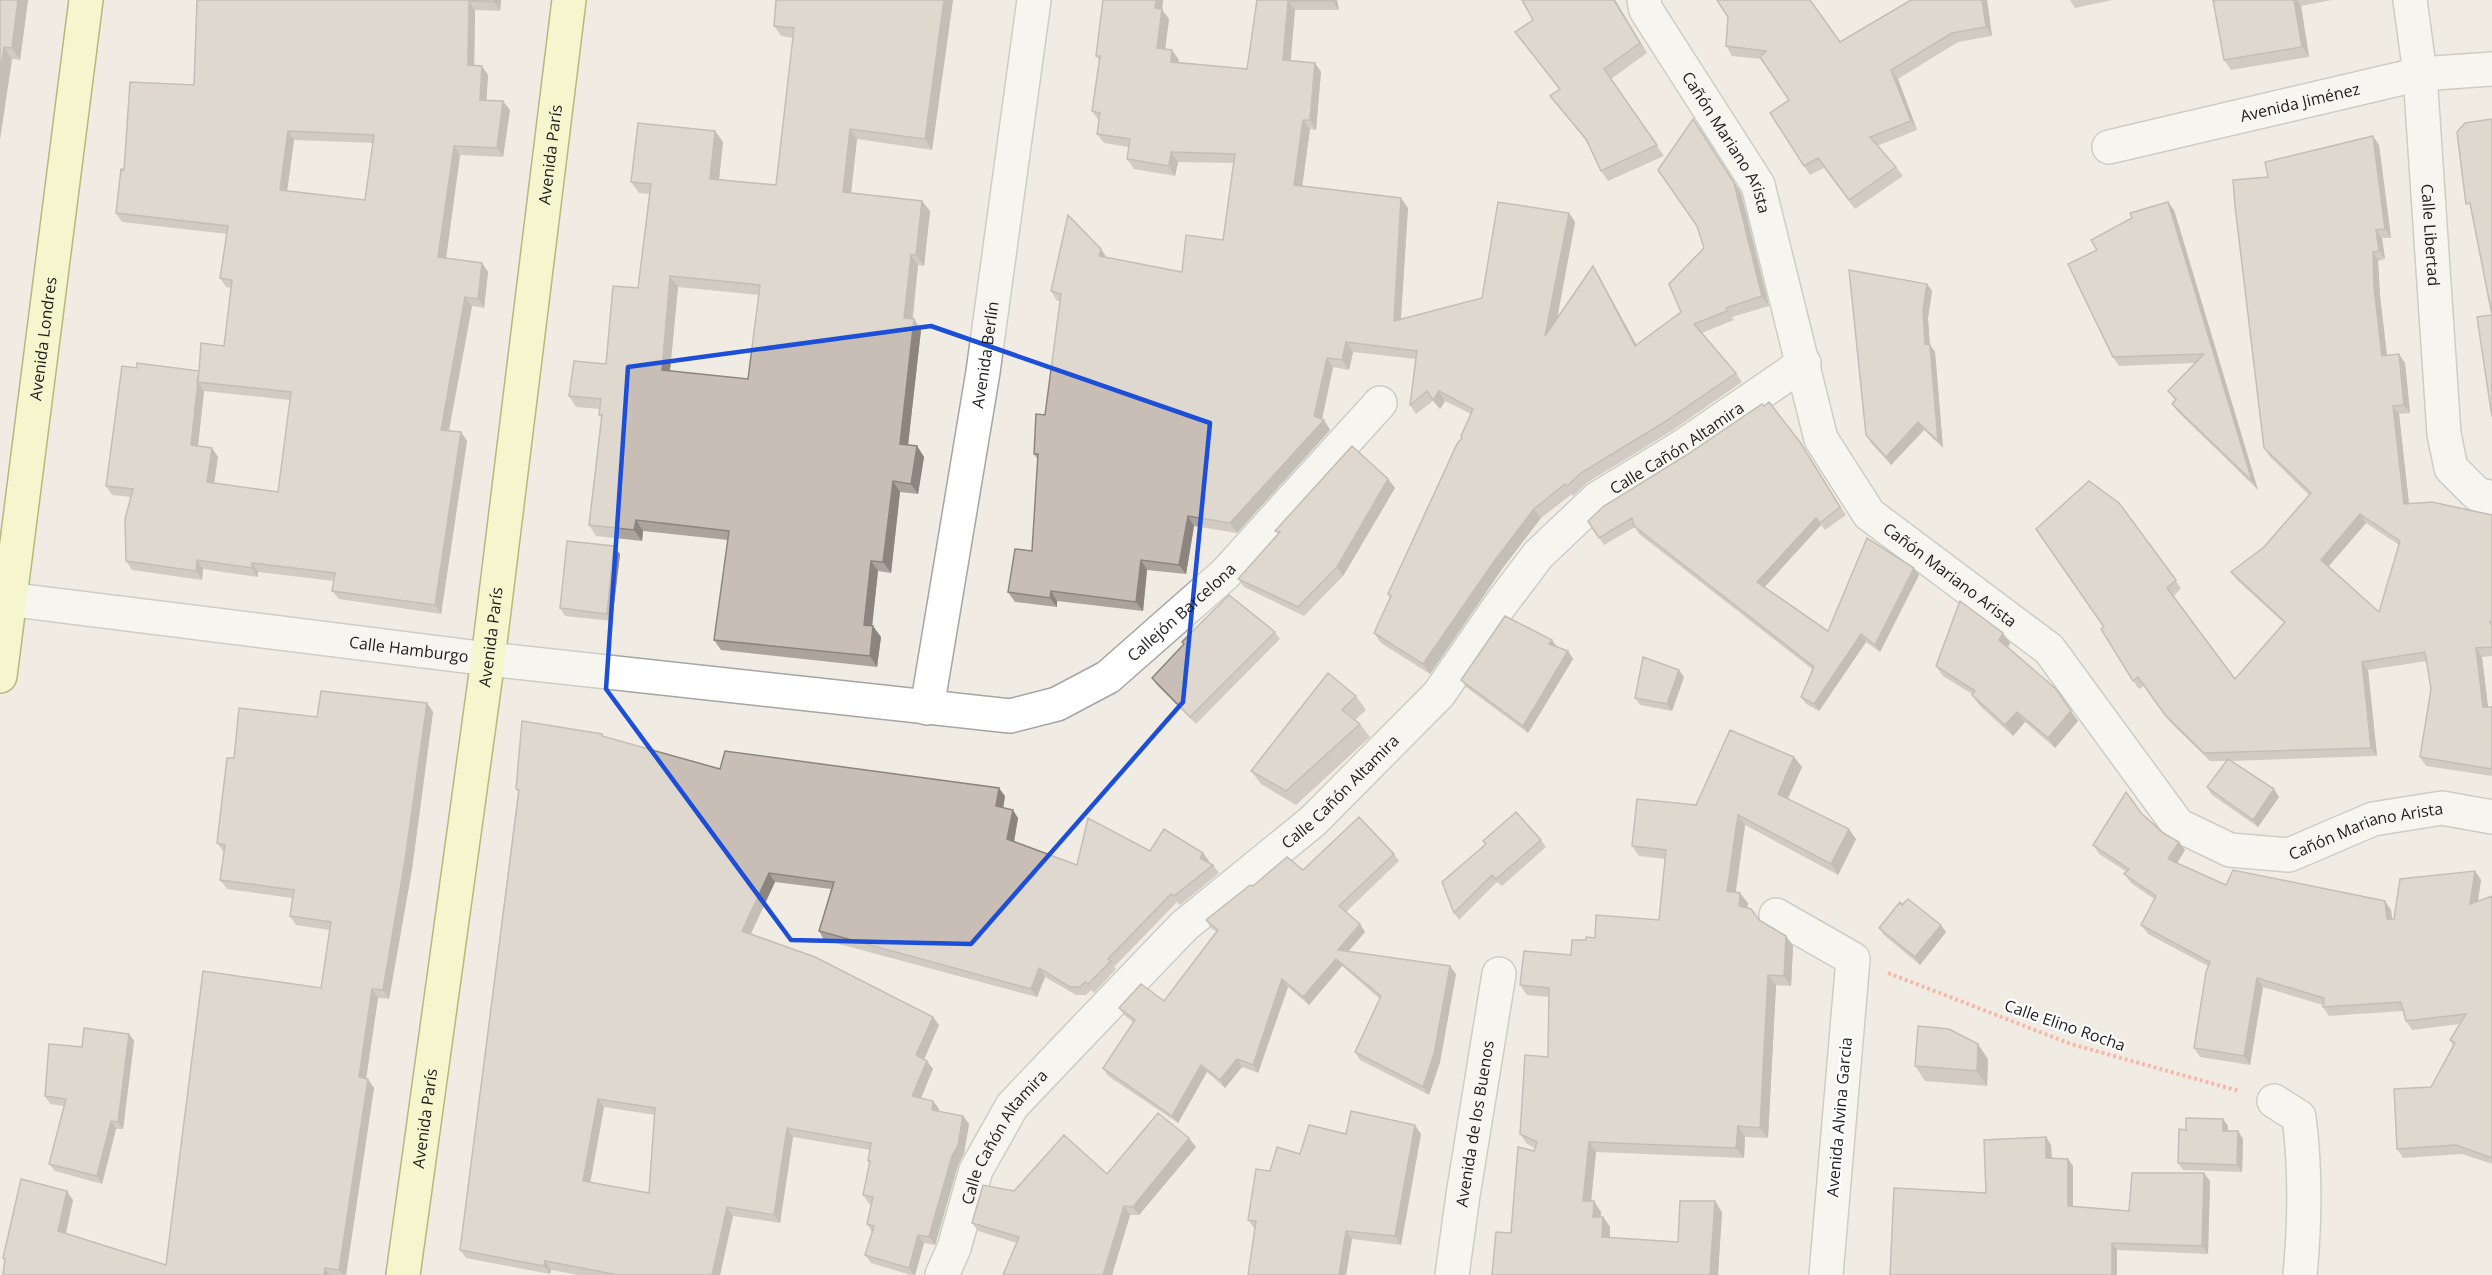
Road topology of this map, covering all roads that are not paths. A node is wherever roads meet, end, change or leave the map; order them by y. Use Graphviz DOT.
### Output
graph roads {
  1 [pos="86,0"];
  2 [pos="569,0"];
  3 [pos="1034,0"];
  4 [pos="1644,0"];
  5 [pos="2410,0"];
  6 [pos="2492,69"];
  7 [pos="2420,74"];
  8 [pos="2109,147"];
  9 [pos="1804,363"];
  10 [pos="1380,403"];
  11 [pos="2492,498"];
  12 [pos="5,598"];
  13 [pos="488,659"];
  14 [pos="0,676"];
  15 [pos="927,708"];
  16 [pos="2492,817"];
  17 [pos="1776,915"];
  18 [pos="1499,974"];
  19 [pos="2274,1101"];
  20 [pos="403,1275"];
  21 [pos="942,1275"];
  22 [pos="1452,1275"];
  23 [pos="1826,1275"];
  24 [pos="2300,1275"];
  1 -- 12 [label="main road, Avenida Londres"];
  2 -- 13 [label="main road, Avenida París"];
  3 -- 15 [label="street, Avenida Berlín"];
  4 -- 9 [label="street, Cañón Mariano Arista"];
  5 -- 7 [label="street, Calle Libertad"];
  6 -- 7 [label="street, Avenida Jiménez"];
  7 -- 8 [label="street, Avenida Jiménez"];
  7 -- 11 [label="street, Calle Libertad"];
  9 -- 16 [label="street, Cañón Mariano Arista"];
  9 -- 21 [label="street, Calle Cañón Altamira"];
  10 -- 15 [label="street, Callejón Barcelona"];
  12 -- 13 [label="street, Calle Hamburgo"];
  12 -- 14 [label="main road, Avenida Londres"];
  13 -- 15 [label="street, Calle Hamburgo"];
  13 -- 20 [label="main road, Avenida París"];
  17 -- 23 [label="street, Avenida Alvina Garcia"];
  18 -- 22 [label="street, Avenida de los Buenos"];
  19 -- 24 [label="street"];
}
